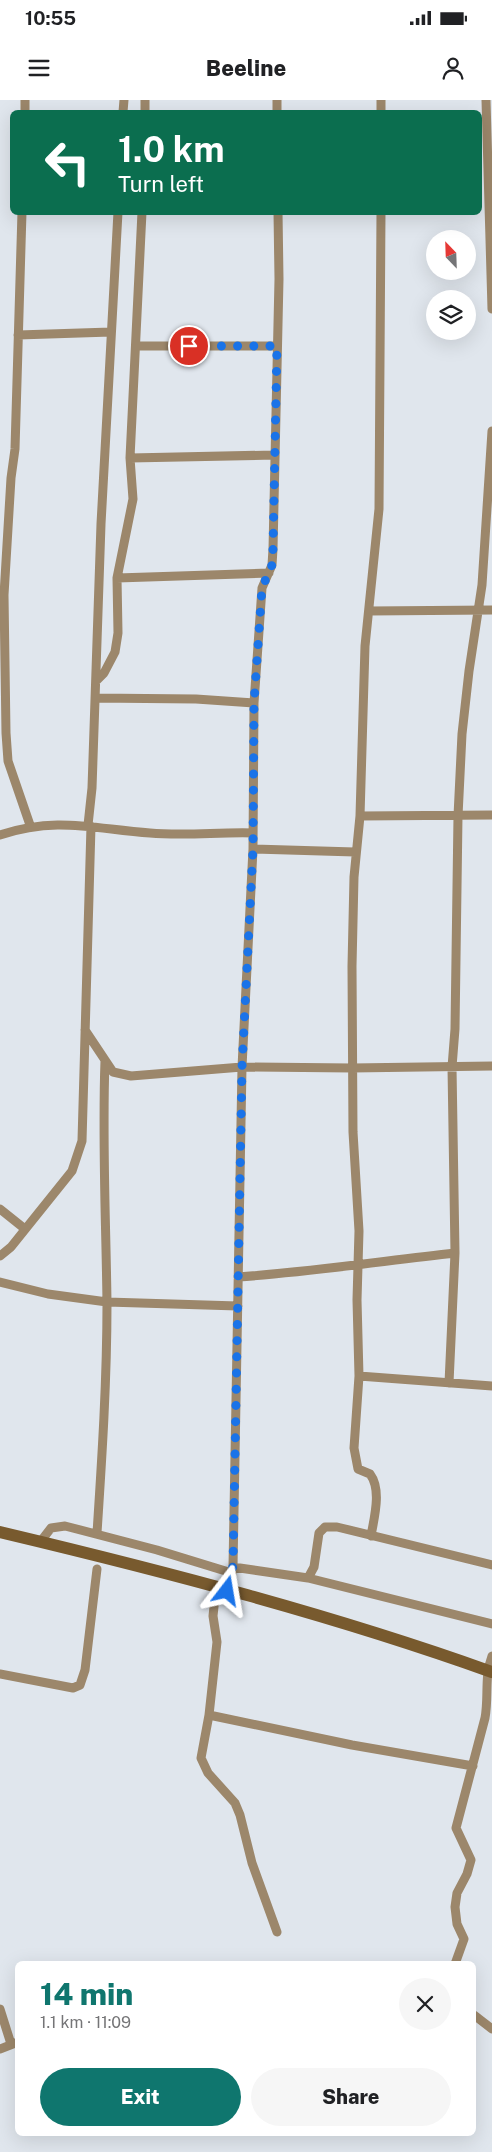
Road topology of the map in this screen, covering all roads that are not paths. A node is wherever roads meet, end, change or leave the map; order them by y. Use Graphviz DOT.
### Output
graph roads {
  1 [pos="486,100"];
  2 [pos="22,215"];
  3 [pos="118,215"];
  4 [pos="142,215"];
  5 [pos="278,215"];
  6 [pos="381,215"];
  7 [pos="492,308"];
  8 [pos="111,332"];
  9 [pos="18,335"];
  10 [pos="136,346"];
  11 [pos="277,346"];
  12 [pos="492,431"];
  13 [pos="492,452"];
  14 [pos="274,455"];
  15 [pos="130,458"];
  16 [pos="270,573"];
  17 [pos="117,578"];
  18 [pos="2,594"];
  19 [pos="479,610"];
  20 [pos="492,610"];
  21 [pos="369,611"];
  22 [pos="96,681"];
  23 [pos="95,698"];
  24 [pos="254,703"];
  25 [pos="492,815"];
  26 [pos="360,816"];
  27 [pos="458,816"];
  28 [pos="89,825"];
  29 [pos="30,826"];
  30 [pos="253,833"];
  31 [pos="0,835"];
  32 [pos="253,849"];
  33 [pos="356,852"];
  34 [pos="85,1030"];
  35 [pos="105,1061"];
  36 [pos="492,1066"];
  37 [pos="242,1067"];
  38 [pos="452,1067"];
  39 [pos="352,1068"];
  40 [pos="0,1209"];
  41 [pos="25,1229"];
  42 [pos="455,1253"];
  43 [pos="0,1256"];
  44 [pos="358,1264"];
  45 [pos="238,1277"];
  46 [pos="0,1282"];
  47 [pos="106,1302"];
  48 [pos="238,1306"];
  49 [pos="359,1376"];
  50 [pos="449,1383"];
  51 [pos="492,1386"];
  52 [pos="0,1532"];
  53 [pos="97,1534"];
  54 [pos="370,1536"];
  55 [pos="40,1541"];
  56 [pos="492,1565"];
  57 [pos="97,1569"];
  58 [pos="232,1570"];
  59 [pos="308,1578"];
  60 [pos="222,1589"];
  61 [pos="492,1624"];
  62 [pos="492,1656"];
  63 [pos="489,1671"];
  64 [pos="0,1674"];
  65 [pos="209,1715"];
  66 [pos="473,1766"];
  67 [pos="277,1932"];
  68 [pos="456,1961"];
  69 [pos="0,2009"];
  70 [pos="476,2016"];
  71 [pos="492,2029"];
  72 [pos="14,2043"];
  73 [pos="0,2049"];
  1 -- 7 [label="street"];
  2 -- 9 [label="street"];
  3 -- 8 [label="street"];
  4 -- 10 [label="street"];
  5 -- 11 [label="street"];
  6 -- 21 [label="street"];
  8 -- 9 [label="street"];
  8 -- 22 [label="street"];
  9 -- 18 [label="street"];
  10 -- 11 [label="street"];
  10 -- 15 [label="street"];
  11 -- 14 [label="street"];
  12 -- 13 [label="street"];
  13 -- 19 [label="street"];
  14 -- 15 [label="street"];
  14 -- 16 [label="street"];
  15 -- 17 [label="street"];
  16 -- 17 [label="street"];
  16 -- 24 [label="street"];
  17 -- 22 [label="street"];
  18 -- 29 [label="street"];
  19 -- 20 [label="street"];
  19 -- 21 [label="street"];
  19 -- 27 [label="street"];
  21 -- 26 [label="street"];
  22 -- 23 [label="street"];
  23 -- 24 [label="street"];
  23 -- 28 [label="street"];
  24 -- 30 [label="street"];
  25 -- 27 [label="street"];
  26 -- 27 [label="street"];
  26 -- 33 [label="street"];
  27 -- 38 [label="street"];
  28 -- 29 [label="street"];
  28 -- 30 [label="street"];
  28 -- 34 [label="street"];
  29 -- 31 [label="street"];
  30 -- 32 [label="street"];
  32 -- 33 [label="street"];
  32 -- 37 [label="street"];
  33 -- 39 [label="street"];
  34 -- 35 [label="street"];
  34 -- 41 [label="street"];
  35 -- 37 [label="street"];
  35 -- 47 [label="street"];
  36 -- 38 [label="street"];
  37 -- 39 [label="street"];
  37 -- 45 [label="street"];
  38 -- 39 [label="street"];
  38 -- 42 [label="street"];
  39 -- 44 [label="street"];
  40 -- 41 [label="street"];
  41 -- 43 [label="street"];
  42 -- 44 [label="street"];
  42 -- 50 [label="street"];
  44 -- 45 [label="street"];
  44 -- 49 [label="street"];
  45 -- 48 [label="street"];
  46 -- 47 [label="street"];
  47 -- 48 [label="street"];
  47 -- 53 [label="street"];
  48 -- 58 [label="street"];
  49 -- 50 [label="street"];
  49 -- 54 [label="street"];
  50 -- 51 [label="street"];
  52 -- 55 [label="street"];
  53 -- 55 [label="street"];
  53 -- 58 [label="street"];
  54 -- 56 [label="street"];
  54 -- 59 [label="street"];
  55 -- 60 [label="street"];
  57 -- 64 [label="street"];
  58 -- 59 [label="street"];
  58 -- 60 [label="street"];
  59 -- 61 [label="street"];
  60 -- 63 [label="street"];
  60 -- 65 [label="street"];
  62 -- 63 [label="street"];
  63 -- 66 [label="street"];
  65 -- 66 [label="street"];
  65 -- 67 [label="street"];
  66 -- 68 [label="street"];
  69 -- 72 [label="street"];
  70 -- 71 [label="street"];
  72 -- 73 [label="street"];
}
